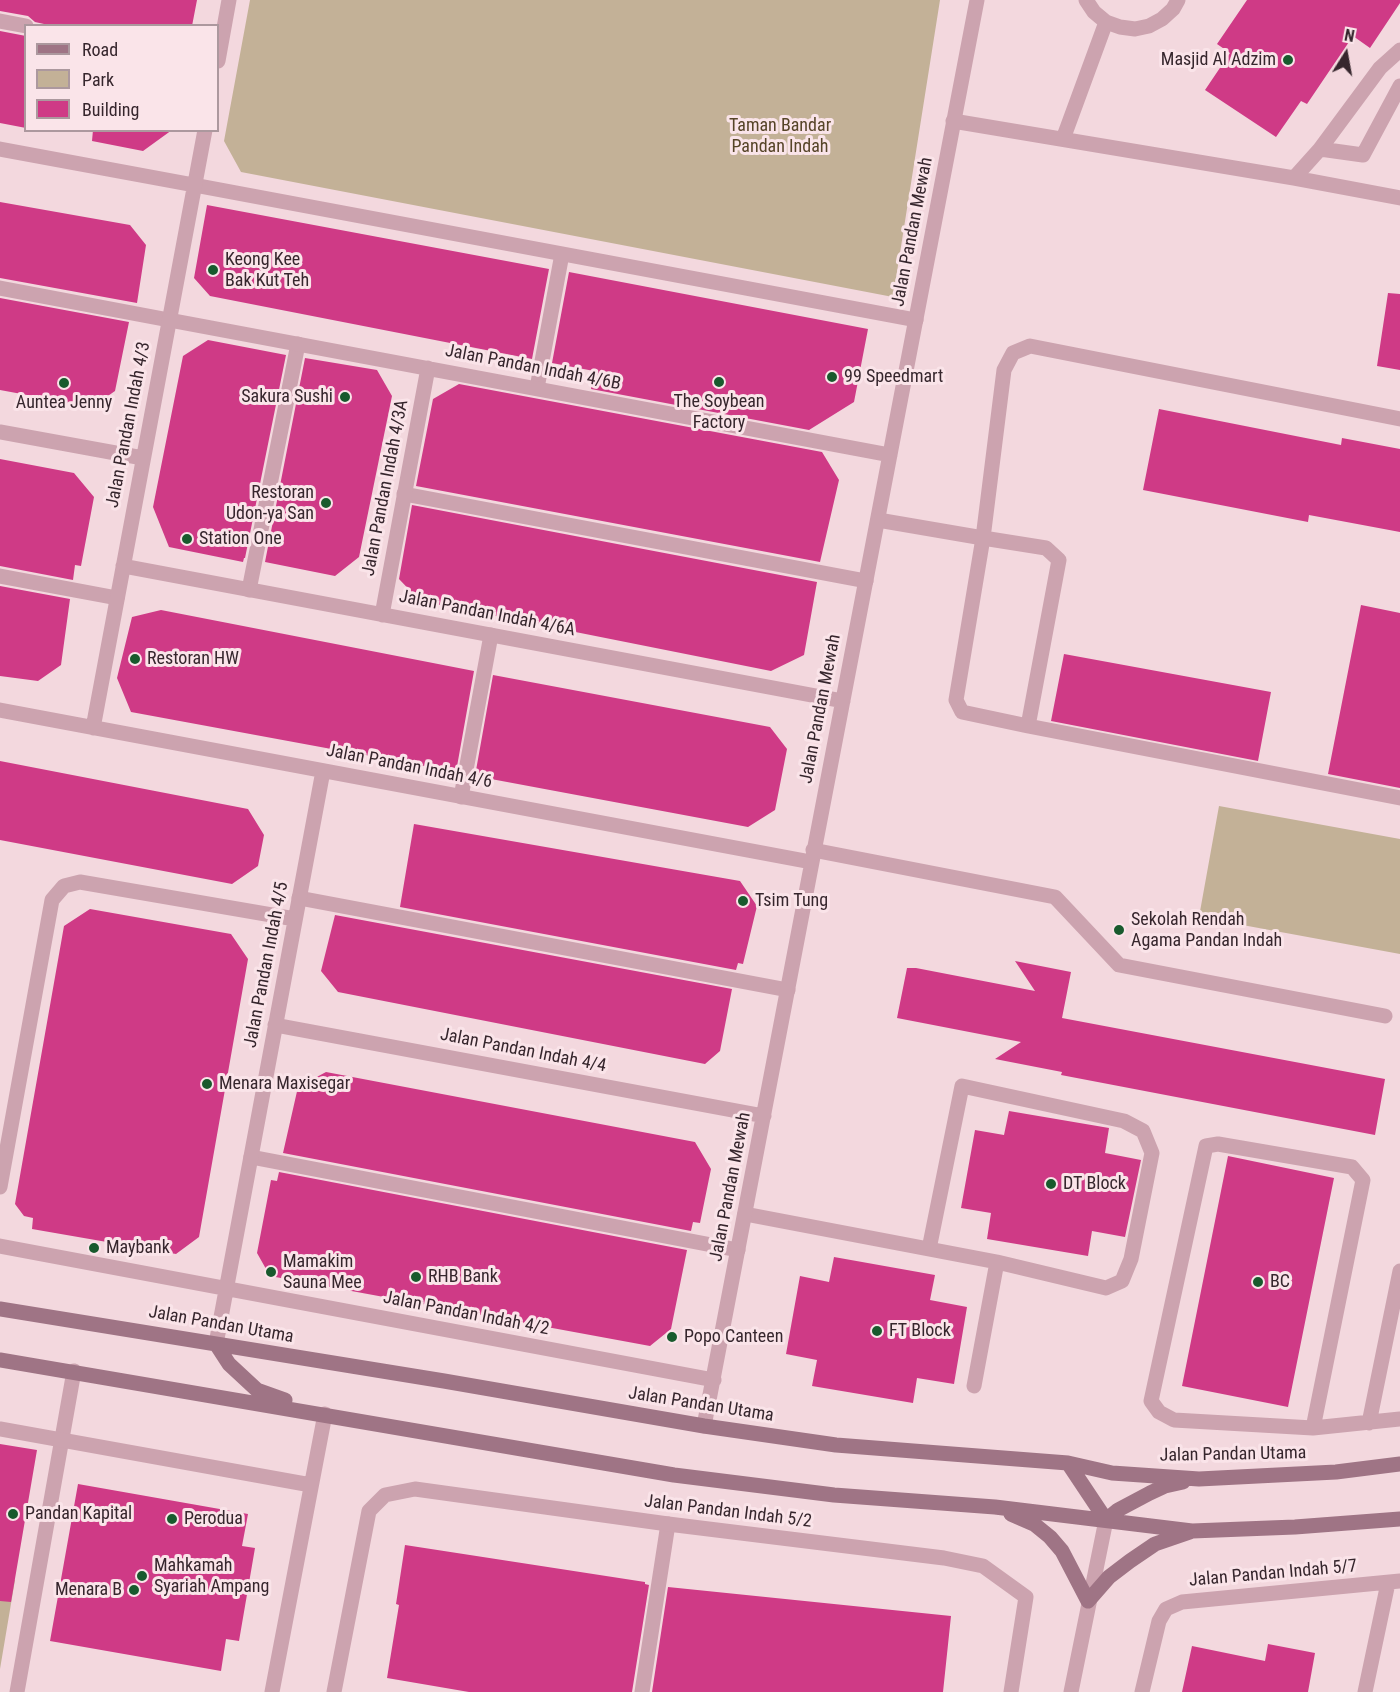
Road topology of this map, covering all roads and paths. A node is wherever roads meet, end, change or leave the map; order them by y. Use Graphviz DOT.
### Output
graph roads {
  1 [pos="229,0"];
  2 [pos="977,0"];
  3 [pos="1086,0"];
  4 [pos="1178,0"];
  5 [pos="0,21"];
  6 [pos="1106,22"];
  7 [pos="24,26"];
  8 [pos="1400,50"];
  9 [pos="219,55"];
  10 [pos="1400,86"];
  11 [pos="954,121"];
  12 [pos="204,132"];
  13 [pos="1063,139"];
  14 [pos="0,148"];
  15 [pos="1320,149"];
  16 [pos="1294,178"];
  17 [pos="194,185"];
  18 [pos="1400,198"];
  19 [pos="562,254"];
  20 [pos="0,288"];
  21 [pos="169,320"];
  22 [pos="916,320"];
  23 [pos="298,344"];
  24 [pos="428,368"];
  25 [pos="537,388"];
  26 [pos="1400,419"];
  27 [pos="0,432"];
  28 [pos="890,454"];
  29 [pos="143,458"];
  30 [pos="405,494"];
  31 [pos="878,520"];
  32 [pos="983,538"];
  33 [pos="123,566"];
  34 [pos="0,576"];
  35 [pos="866,581"];
  36 [pos="249,590"];
  37 [pos="117,598"];
  38 [pos="382,615"];
  39 [pos="491,635"];
  40 [pos="843,701"];
  41 [pos="0,710"];
  42 [pos="1028,726"];
  43 [pos="93,728"];
  44 [pos="323,771"];
  45 [pos="461,796"];
  46 [pos="1400,798"];
  47 [pos="812,856"];
  48 [pos="299,898"];
  49 [pos="295,919"];
  50 [pos="788,990"];
  51 [pos="1385,1016"];
  52 [pos="276,1025"];
  53 [pos="764,1116"];
  54 [pos="250,1158"];
  55 [pos="0,1187"];
  56 [pos="745,1214"];
  57 [pos="0,1246"];
  58 [pos="929,1249"];
  59 [pos="738,1250"];
  60 [pos="997,1262"];
  61 [pos="1400,1271"];
  62 [pos="226,1289"];
  63 [pos="0,1309"];
  64 [pos="216,1344"];
  65 [pos="0,1360"];
  66 [pos="74,1371"];
  67 [pos="714,1380"];
  68 [pos="974,1386"];
  69 [pos="325,1414"];
  70 [pos="1400,1419"];
  71 [pos="1369,1423"];
  72 [pos="704,1426"];
  73 [pos="1313,1428"];
  74 [pos="0,1429"];
  75 [pos="62,1440"];
  76 [pos="1068,1463"];
  77 [pos="1400,1464"];
  78 [pos="1198,1479"];
  79 [pos="311,1485"];
  80 [pos="995,1507"];
  81 [pos="1400,1519"];
  82 [pos="1106,1520"];
  83 [pos="668,1524"];
  84 [pos="1192,1531"];
  85 [pos="1394,1582"];
  86 [pos="1088,1601"];
  87 [pos="17,1692"];
  88 [pos="272,1692"];
  89 [pos="334,1692"];
  90 [pos="642,1692"];
  91 [pos="1011,1692"];
  92 [pos="1071,1692"];
  93 [pos="1142,1692"];
  94 [pos="1365,1692"];
  1 -- 9 [label="street"];
  2 -- 11 [label="street, Jalan Pandan Mewah"];
  3 -- 6 [label="street"];
  4 -- 6 [label="street"];
  5 -- 7 [label="street"];
  6 -- 13 [label="street"];
  8 -- 15 [label="street"];
  10 -- 15 [label="street"];
  11 -- 13 [label="street"];
  11 -- 22 [label="street, Jalan Pandan Mewah"];
  12 -- 17 [label="street, Jalan Pandan Indah 4/3"];
  13 -- 16 [label="street"];
  14 -- 17 [label="street"];
  15 -- 16 [label="street"];
  16 -- 18 [label="street"];
  17 -- 19 [label="street"];
  17 -- 21 [label="street, Jalan Pandan Indah 4/3"];
  19 -- 22 [label="street"];
  19 -- 25 [label="street"];
  20 -- 21 [label="street, Jalan Pandan Indah 4/6B"];
  21 -- 23 [label="street, Jalan Pandan Indah 4/6B"];
  21 -- 29 [label="street, Jalan Pandan Indah 4/3"];
  22 -- 28 [label="street, Jalan Pandan Mewah"];
  23 -- 24 [label="street, Jalan Pandan Indah 4/6B"];
  23 -- 36 [label="street"];
  24 -- 25 [label="street, Jalan Pandan Indah 4/6B"];
  24 -- 30 [label="street, Jalan Pandan Indah 4/3A"];
  25 -- 28 [label="street, Jalan Pandan Indah 4/6B"];
  26 -- 32 [label="street"];
  27 -- 29 [label="street"];
  28 -- 31 [label="street, Jalan Pandan Mewah"];
  29 -- 33 [label="street, Jalan Pandan Indah 4/3"];
  30 -- 35 [label="street"];
  30 -- 38 [label="street, Jalan Pandan Indah 4/3A"];
  31 -- 32 [label="street"];
  31 -- 35 [label="street, Jalan Pandan Mewah"];
  32 -- 42 [label="street"];
  32 -- 42 [label="street"];
  33 -- 36 [label="street, Jalan Pandan Indah 4/6A"];
  33 -- 37 [label="street, Jalan Pandan Indah 4/3"];
  34 -- 37 [label="street"];
  35 -- 40 [label="street, Jalan Pandan Mewah"];
  36 -- 38 [label="street, Jalan Pandan Indah 4/6A"];
  37 -- 43 [label="street, Jalan Pandan Indah 4/3"];
  38 -- 39 [label="street, Jalan Pandan Indah 4/6A"];
  39 -- 40 [label="street, Jalan Pandan Indah 4/6A"];
  39 -- 45 [label="street"];
  40 -- 47 [label="street, Jalan Pandan Mewah"];
  41 -- 43 [label="street, Jalan Pandan Indah 4/6"];
  42 -- 46 [label="street"];
  43 -- 44 [label="street, Jalan Pandan Indah 4/6"];
  44 -- 45 [label="street, Jalan Pandan Indah 4/6"];
  44 -- 48 [label="street, Jalan Pandan Indah 4/5"];
  45 -- 47 [label="street, Jalan Pandan Indah 4/6"];
  47 -- 50 [label="street, Jalan Pandan Mewah"];
  47 -- 51 [label="street, Jalan Pandan Indah 4/6"];
  48 -- 49 [label="street, Jalan Pandan Indah 4/5"];
  48 -- 50 [label="street"];
  49 -- 52 [label="street, Jalan Pandan Indah 4/5"];
  49 -- 55 [label="street"];
  50 -- 53 [label="street, Jalan Pandan Mewah"];
  52 -- 53 [label="street, Jalan Pandan Indah 4/4"];
  52 -- 54 [label="street, Jalan Pandan Indah 4/5"];
  53 -- 56 [label="street, Jalan Pandan Mewah"];
  54 -- 59 [label="street"];
  54 -- 62 [label="street, Jalan Pandan Indah 4/5"];
  56 -- 58 [label="street"];
  56 -- 59 [label="street, Jalan Pandan Mewah"];
  57 -- 62 [label="street, Jalan Pandan Indah 4/2"];
  58 -- 60 [label="street"];
  58 -- 60 [label="street"];
  59 -- 67 [label="street, Jalan Pandan Mewah"];
  60 -- 68 [label="street"];
  61 -- 71 [label="street"];
  62 -- 64 [label="street, Jalan Pandan Indah 4/5"];
  62 -- 67 [label="street, Jalan Pandan Indah 4/2"];
  63 -- 64 [label="main road, Jalan Pandan Utama"];
  64 -- 69 [label="main road"];
  64 -- 72 [label="main road, Jalan Pandan Utama"];
  65 -- 66 [label="main road"];
  66 -- 69 [label="main road"];
  66 -- 75 [label="street"];
  67 -- 72 [label="street, Jalan Pandan Mewah"];
  69 -- 79 [label="street"];
  69 -- 80 [label="main road"];
  70 -- 71 [label="street"];
  71 -- 73 [label="street"];
  72 -- 76 [label="main road, Jalan Pandan Utama"];
  73 -- 73 [label="street"];
  74 -- 75 [label="street"];
  75 -- 79 [label="street"];
  75 -- 87 [label="street"];
  76 -- 78 [label="main road, Jalan Pandan Utama"];
  76 -- 82 [label="main road"];
  77 -- 78 [label="main road, Jalan Pandan Utama"];
  78 -- 82 [label="main road"];
  79 -- 88 [label="street"];
  80 -- 82 [label="main road"];
  80 -- 86 [label="main road"];
  81 -- 84 [label="main road"];
  82 -- 84 [label="main road"];
  82 -- 86 [label="street"];
  83 -- 89 [label="street, Jalan Pandan Indah 5/2"];
  83 -- 90 [label="street"];
  83 -- 91 [label="street, Jalan Pandan Indah 5/2"];
  84 -- 86 [label="main road"];
  85 -- 93 [label="street, Jalan Pandan Indah 5/7"];
  85 -- 94 [label="street"];
  86 -- 92 [label="street"];
}
